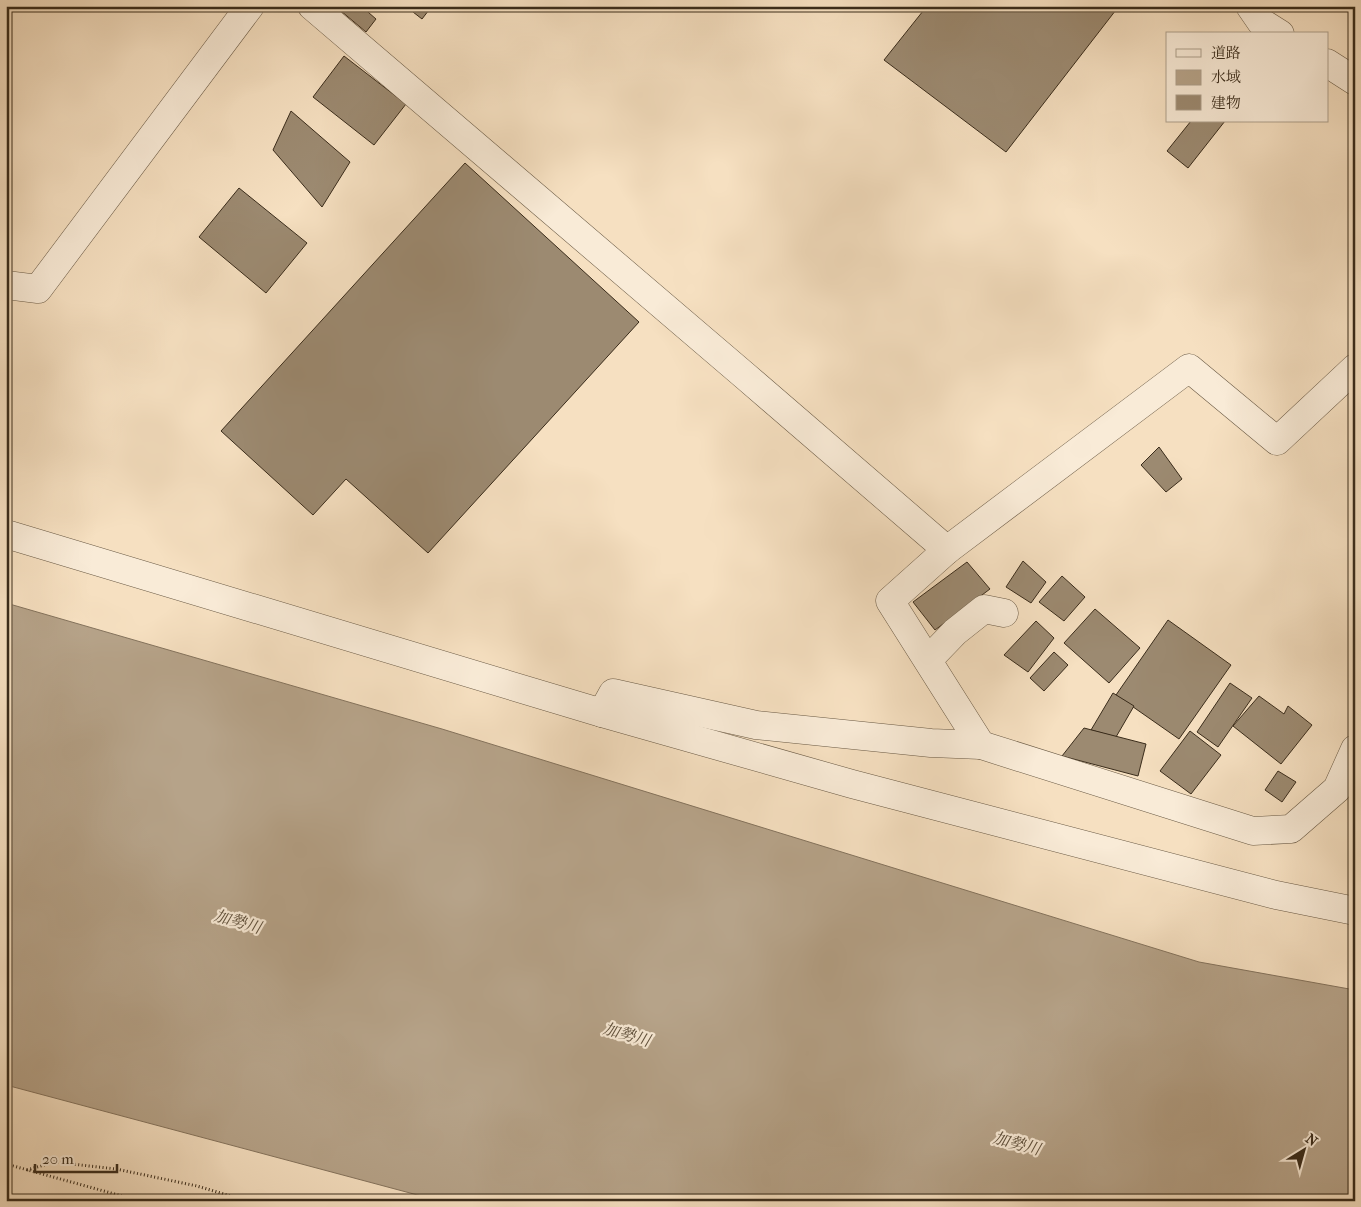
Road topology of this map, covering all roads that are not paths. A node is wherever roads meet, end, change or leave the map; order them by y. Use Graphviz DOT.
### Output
graph roads {
  1 [pos="250,6"];
  2 [pos="319,8"];
  3 [pos="1328,64"];
  4 [pos="1355,80"];
  5 [pos="6,285"];
  6 [pos="1355,368"];
  7 [pos="6,534"];
  8 [pos="947,550"];
  9 [pos="1004,613"];
  10 [pos="928,660"];
  11 [pos="602,713"];
  12 [pos="982,745"];
  13 [pos="1355,749"];
  14 [pos="1355,911"];
  1 -- 5 [label="street"];
  2 -- 8 [label="street"];
  3 -- 4 [label="street"];
  6 -- 8 [label="street"];
  7 -- 11 [label="street"];
  8 -- 10 [label="street"];
  9 -- 10 [label="street"];
  10 -- 12 [label="street"];
  11 -- 12 [label="street"];
  11 -- 14 [label="street"];
  12 -- 13 [label="street"];
}
